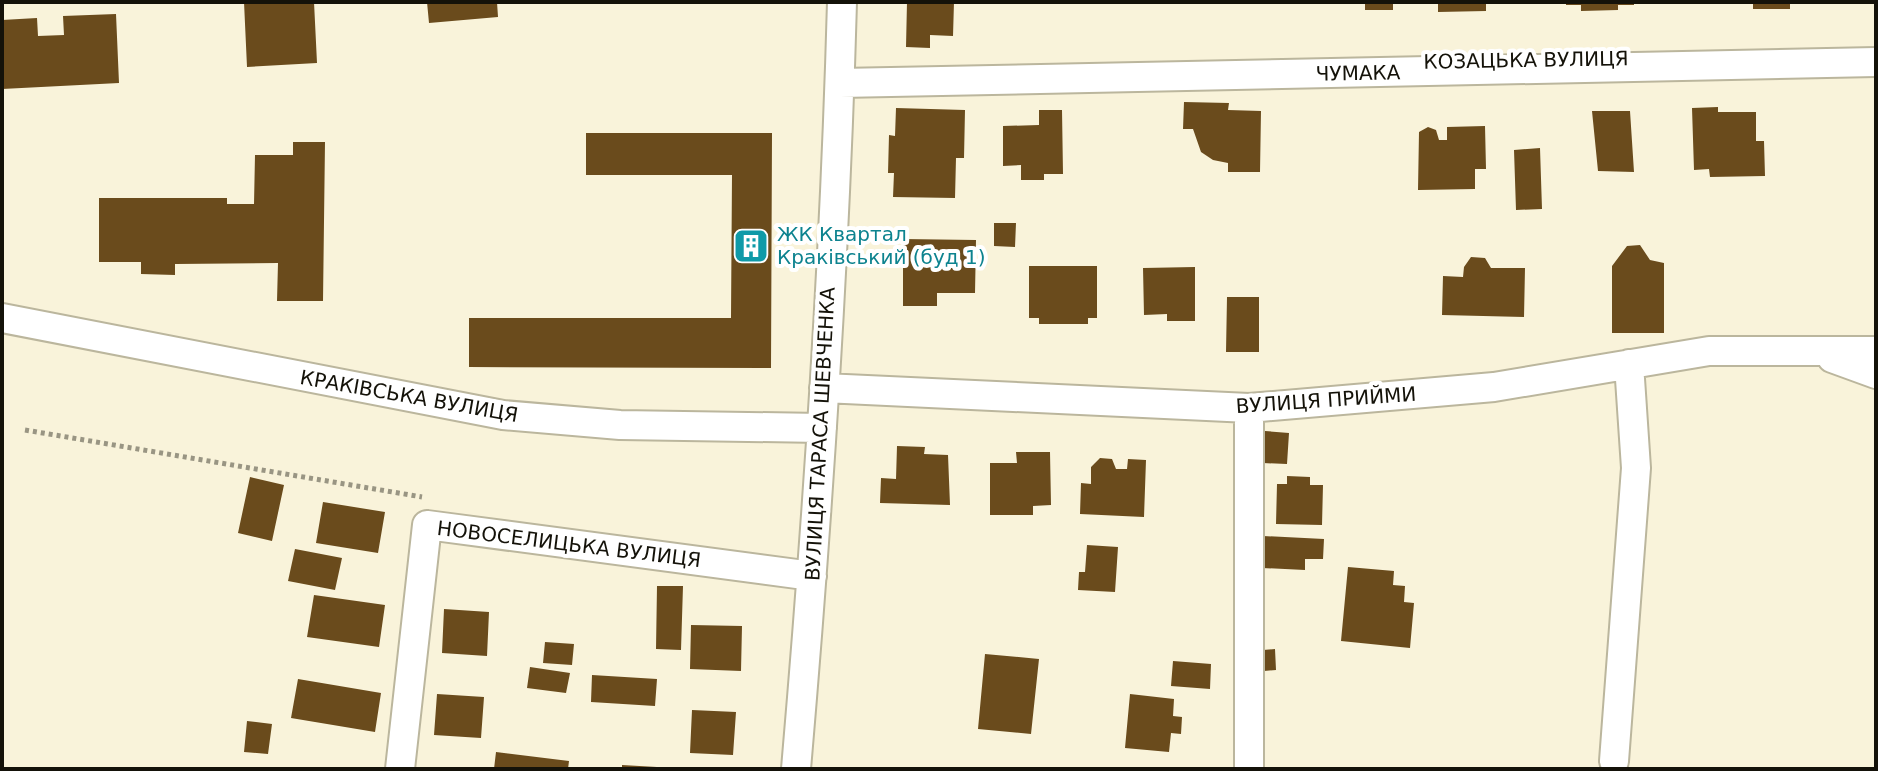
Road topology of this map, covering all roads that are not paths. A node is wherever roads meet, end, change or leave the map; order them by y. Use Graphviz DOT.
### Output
graph roads {
  1 [pos="842,2"];
  2 [pos="1876,53"];
  3 [pos="1876,62"];
  4 [pos="840,79"];
  5 [pos="2,318"];
  6 [pos="1813,351"];
  7 [pos="1876,351"];
  8 [pos="1629,364"];
  9 [pos="1876,374"];
  10 [pos="824,388"];
  11 [pos="1249,408"];
  12 [pos="822,428"];
  13 [pos="812,576"];
  14 [pos="1614,761"];
  15 [pos="400,769"];
  16 [pos="796,769"];
  17 [pos="1249,769"];
  1 -- 4 [label="street, ВУЛИЦЯ ТАРАСА ШЕВЧЕНКА"];
  2 -- 4 [label="street, КОЗАЦЬКА ВУЛИЦЯ"];
  3 -- 4 [label="street, ЧУМАКА"];
  4 -- 10 [label="street, ВУЛИЦЯ ТАРАСА ШЕВЧЕНКА"];
  5 -- 12 [label="street, КРАКІВСЬКА ВУЛИЦЯ"];
  6 -- 7 [label="street, ВУЛИЦЯ ПРИЙМИ"];
  6 -- 8 [label="street, ВУЛИЦЯ ПРИЙМИ"];
  6 -- 9 [label="street"];
  8 -- 11 [label="street, ВУЛИЦЯ ПРИЙМИ"];
  8 -- 14 [label="street"];
  10 -- 11 [label="street, ВУЛИЦЯ ПРИЙМИ"];
  10 -- 12 [label="street, ВУЛИЦЯ ТАРАСА ШЕВЧЕНКА"];
  11 -- 17 [label="street"];
  12 -- 13 [label="street, ВУЛИЦЯ ТАРАСА ШЕВЧЕНКА"];
  13 -- 15 [label="street, НОВОСЕЛИЦЬКА ВУЛИЦЯ"];
  13 -- 16 [label="street, ВУЛИЦЯ ТАРАСА ШЕВЧЕНКА"];
}
